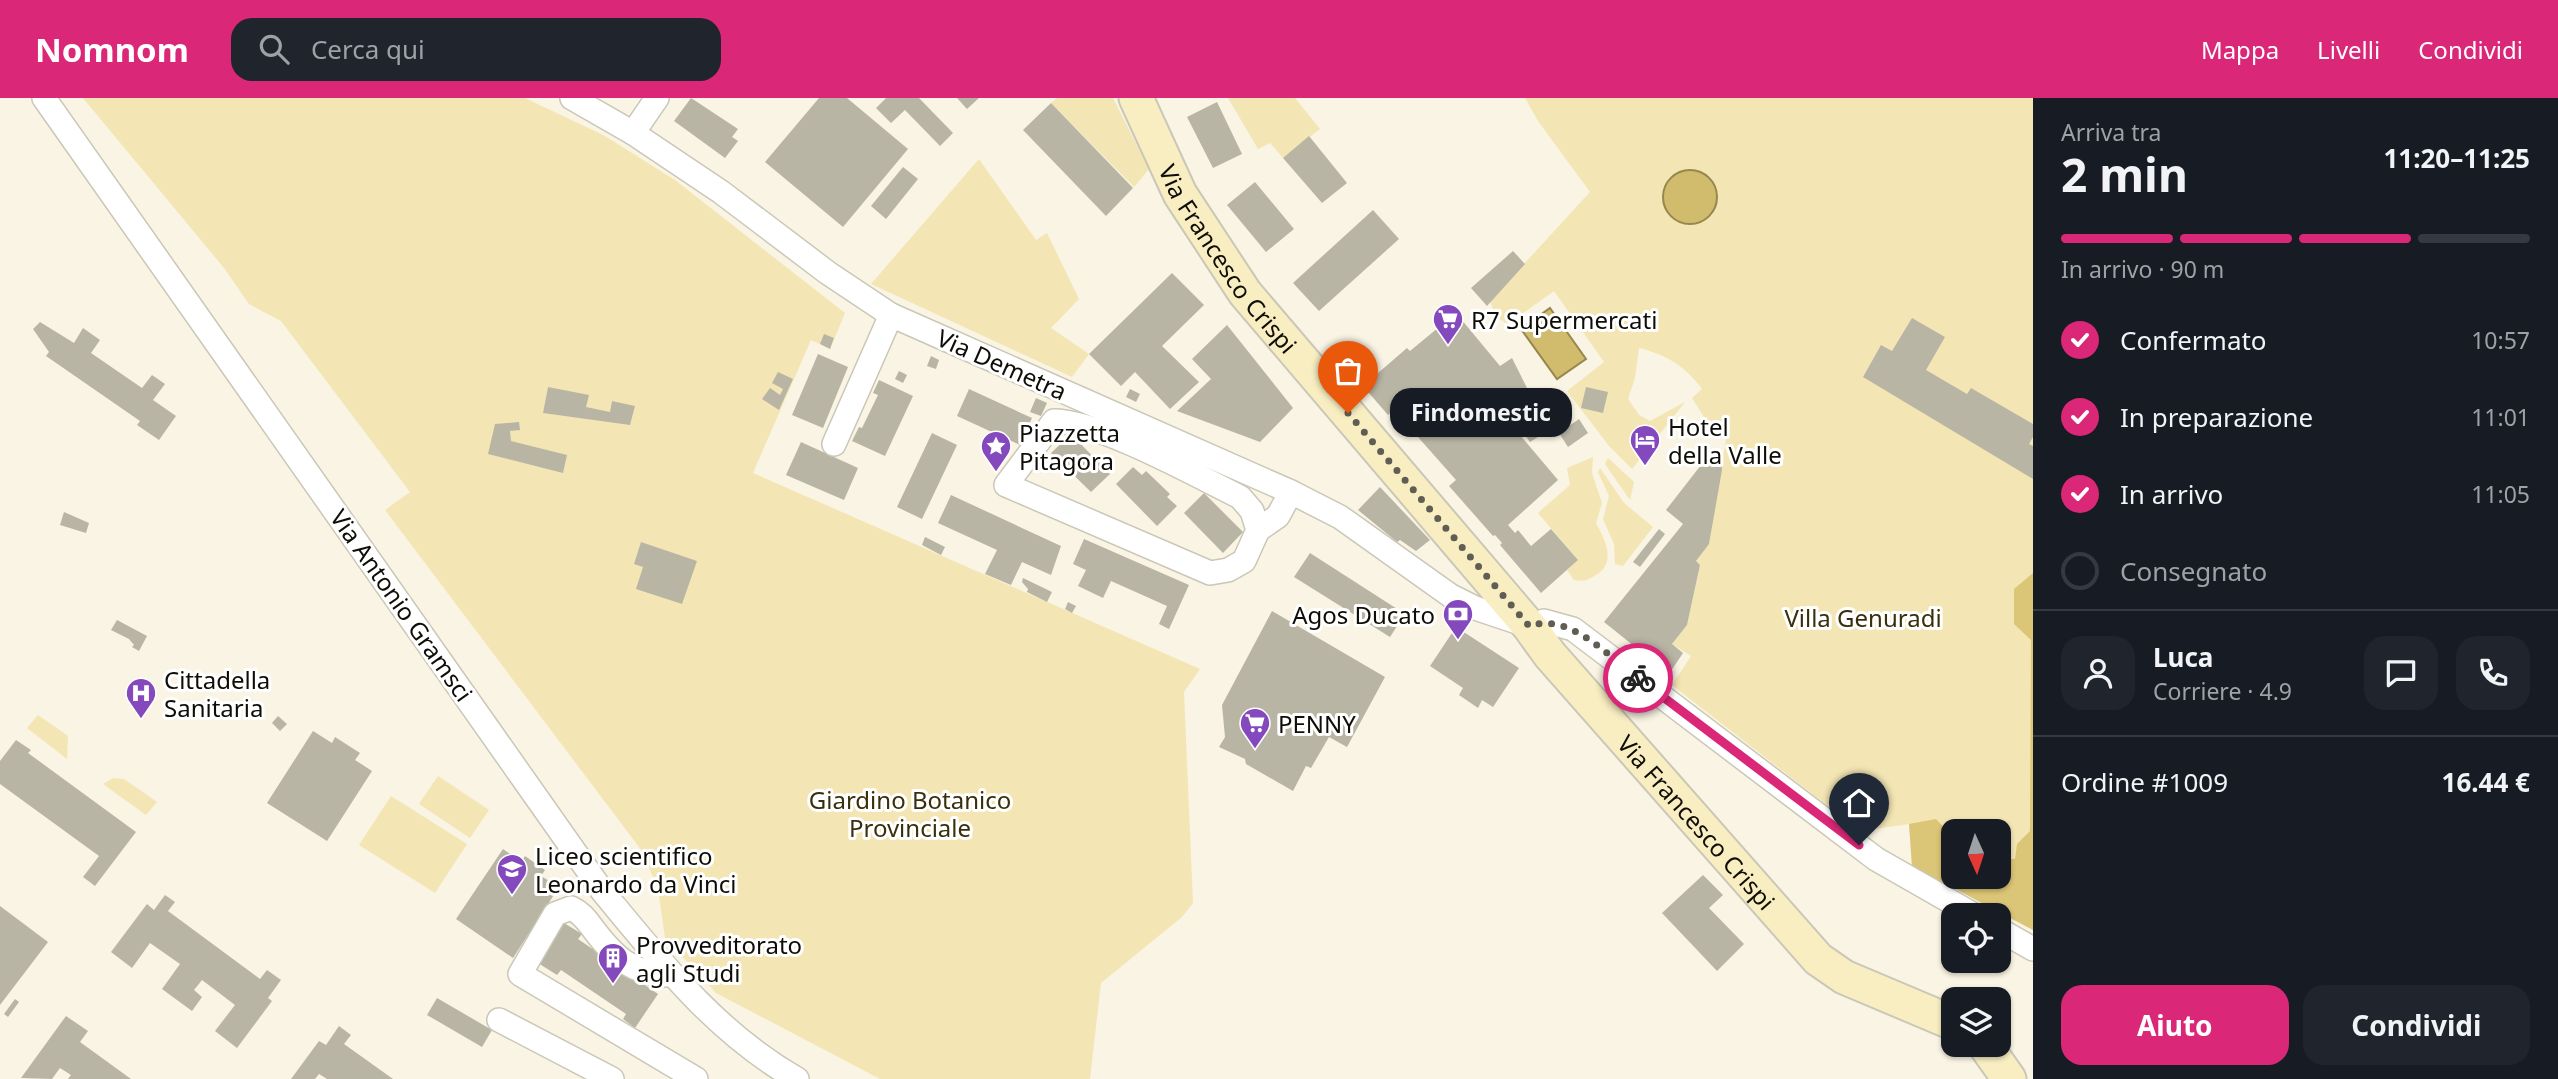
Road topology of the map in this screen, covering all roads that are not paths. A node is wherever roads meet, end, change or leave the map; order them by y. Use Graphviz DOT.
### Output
graph roads {
  1 [pos="44,98"];
  2 [pos="572,98"];
  3 [pos="657,98"];
  4 [pos="1136,98"];
  5 [pos="634,133"];
  6 [pos="891,315"];
  7 [pos="834,444"];
  8 [pos="1292,492"];
  9 [pos="1258,530"];
  10 [pos="1529,626"];
  11 [pos="1953,903"];
  12 [pos="2011,936"];
  13 [pos="2033,949"];
  14 [pos="671,975"];
  15 [pos="1941,1018"];
  16 [pos="499,1020"];
  17 [pos="1993,1057"];
  18 [pos="612,1079"];
  19 [pos="696,1079"];
  20 [pos="797,1079"];
  21 [pos="2009,1079"];
  1 -- 14 [label="street, Via Antonio Gramsci"];
  2 -- 5 [label="street, Via Demetra"];
  3 -- 5 [label="street"];
  4 -- 10 [label="main road, Via Francesco Crispi"];
  5 -- 6 [label="street, Via Demetra"];
  6 -- 7 [label="street"];
  6 -- 8 [label="street, Via Demetra"];
  8 -- 9 [label="street"];
  8 -- 10 [label="street, Via Demetra"];
  9 -- 9 [label="street"];
  10 -- 11 [label="street, Via Demetra"];
  10 -- 15 [label="main road, Via Francesco Crispi"];
  12 -- 13 [label="street"];
  14 -- 19 [label="street"];
  14 -- 20 [label="street, Via Antonio Gramsci"];
  16 -- 18 [label="street"];
  17 -- 21 [label="main road"];
}
